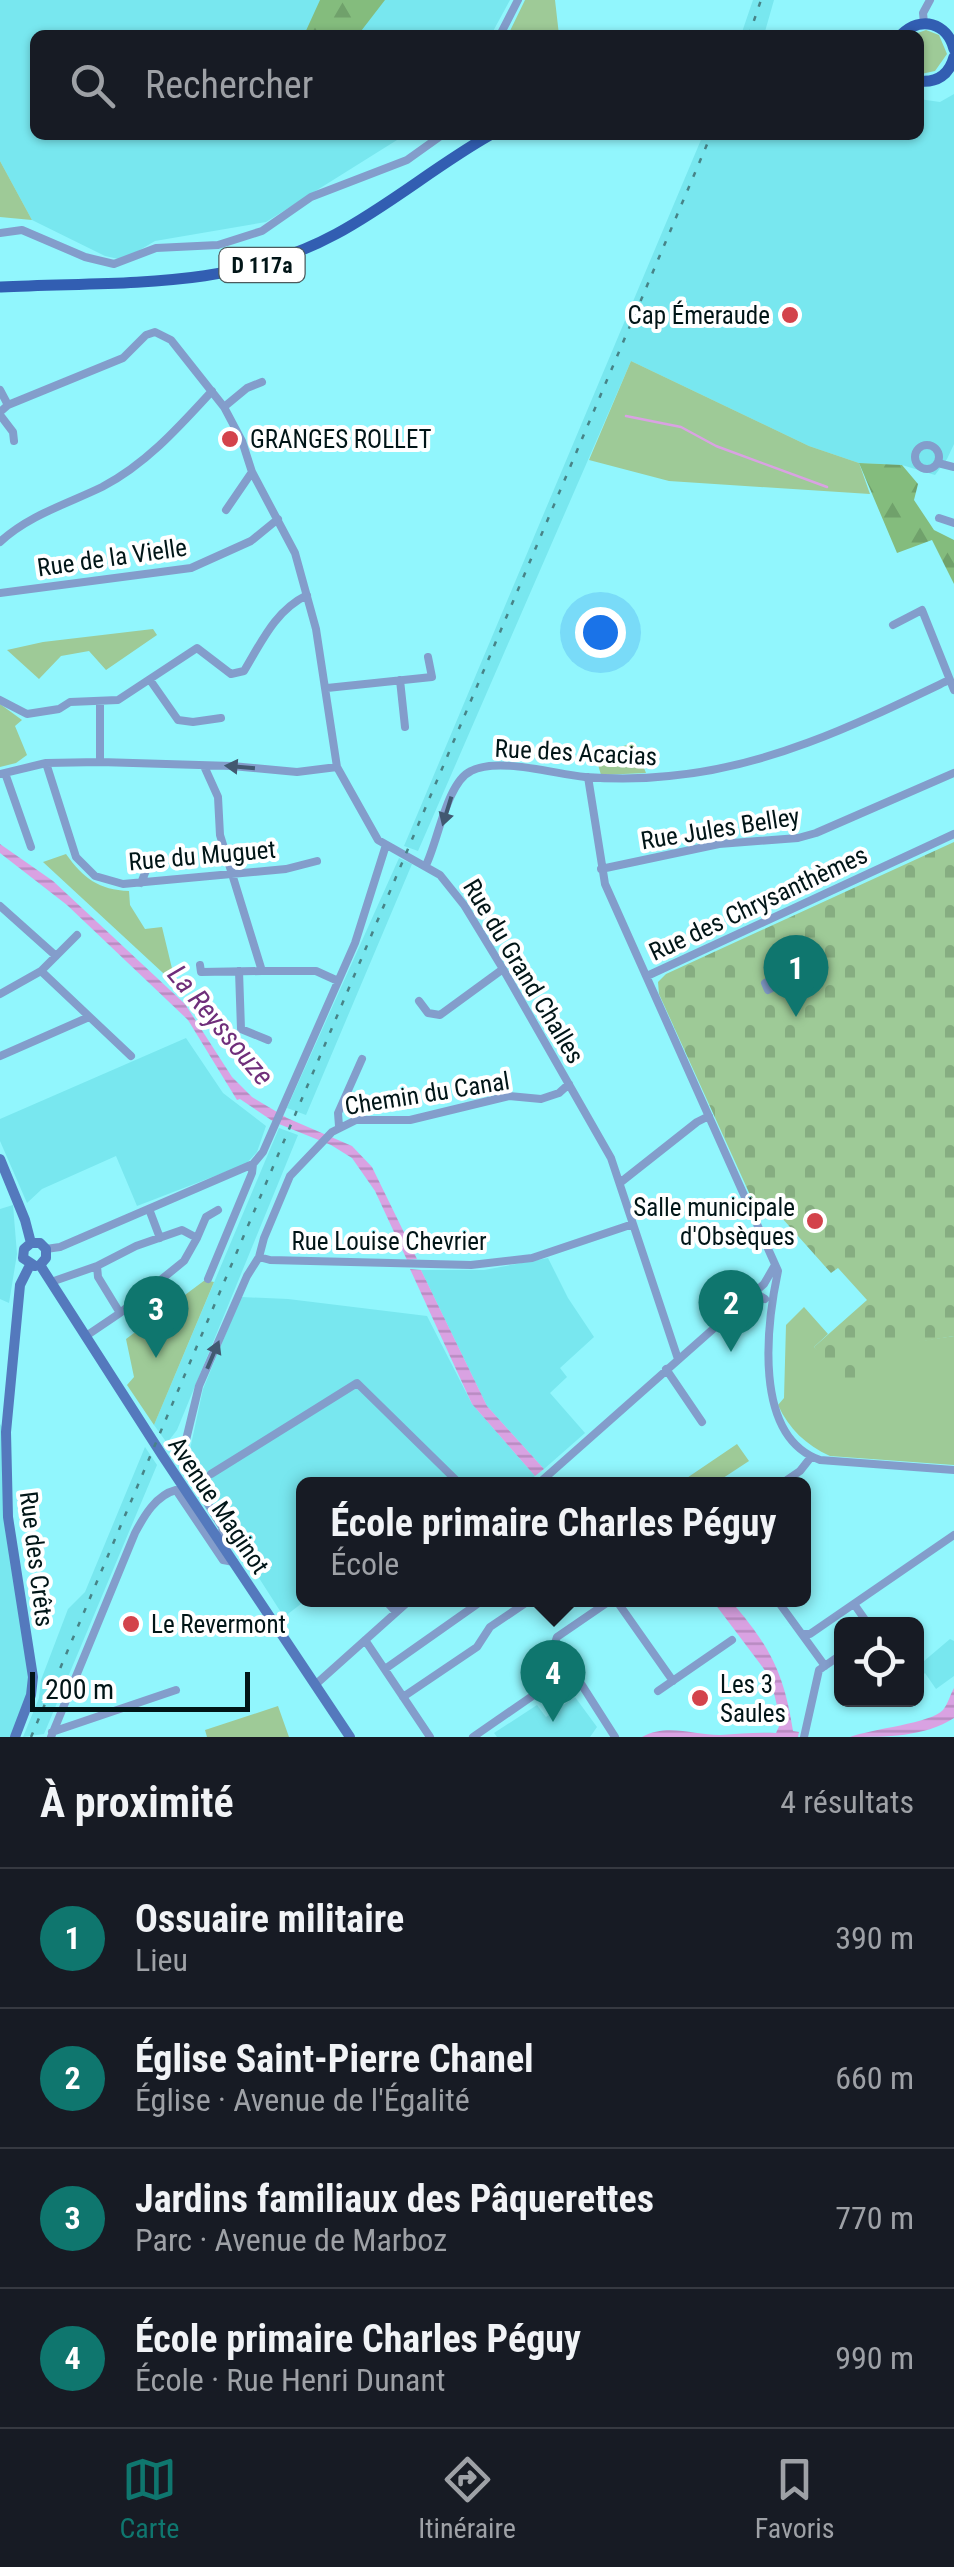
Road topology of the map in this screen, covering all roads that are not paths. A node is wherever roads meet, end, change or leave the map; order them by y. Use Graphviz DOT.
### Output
graph roads {
  1 [pos="518,0"];
  2 [pos="930,0"];
  3 [pos="924,23"];
  4 [pos="503,30"];
  5 [pos="908,30"];
  6 [pos="953,40"];
  7 [pos="954,57"];
  8 [pos="950,76"];
  9 [pos="924,82"];
  10 [pos="435,140"];
  11 [pos="482,140"];
  12 [pos="0,233"];
  13 [pos="1,284"];
  14 [pos="0,296"];
  15 [pos="262,382"];
  16 [pos="0,390"];
  17 [pos="212,391"];
  18 [pos="224,407"];
  19 [pos="2,411"];
  20 [pos="14,442"];
  21 [pos="938,463"];
  22 [pos="954,467"];
  23 [pos="252,472"];
  24 [pos="226,510"];
  25 [pos="939,518"];
  26 [pos="278,519"];
  27 [pos="954,523"];
  28 [pos="0,542"];
  29 [pos="0,594"];
  30 [pos="307,595"];
  31 [pos="893,625"];
  32 [pos="954,655"];
  33 [pos="428,657"];
  34 [pos="942,662"];
  35 [pos="150,680"];
  36 [pos="400,680"];
  37 [pos="949,680"];
  38 [pos="327,688"];
  39 [pos="954,690"];
  40 [pos="0,700"];
  41 [pos="100,702"];
  42 [pos="221,718"];
  43 [pos="405,727"];
  44 [pos="100,762"];
  45 [pos="46,763"];
  46 [pos="204,766"];
  47 [pos="337,767"];
  48 [pos="2,774"];
  49 [pos="954,774"];
  50 [pos="588,777"];
  51 [pos="954,834"];
  52 [pos="386,845"];
  53 [pos="30,848"];
  54 [pos="317,861"];
  55 [pos="149,863"];
  56 [pos="426,865"];
  57 [pos="601,869"];
  58 [pos="233,872"];
  59 [pos="142,882"];
  60 [pos="0,906"];
  61 [pos="77,935"];
  62 [pos="56,956"];
  63 [pos="200,965"];
  64 [pos="503,968"];
  65 [pos="240,971"];
  66 [pos="262,971"];
  67 [pos="41,972"];
  68 [pos="647,976"];
  69 [pos="338,981"];
  70 [pos="0,994"];
  71 [pos="419,1001"];
  72 [pos="88,1017"];
  73 [pos="268,1040"];
  74 [pos="0,1056"];
  75 [pos="131,1056"];
  76 [pos="362,1059"];
  77 [pos="570,1084"];
  78 [pos="708,1116"];
  79 [pos="336,1129"];
  80 [pos="0,1159"];
  81 [pos="253,1164"];
  82 [pos="620,1182"];
  83 [pos="149,1209"];
  84 [pos="218,1210"];
  85 [pos="633,1224"];
  86 [pos="160,1238"];
  87 [pos="197,1238"];
  88 [pos="31,1243"];
  89 [pos="46,1249"];
  90 [pos="259,1257"];
  91 [pos="35,1265"];
  92 [pos="97,1266"];
  93 [pos="208,1280"];
  94 [pos="54,1281"];
  95 [pos="765,1292"];
  96 [pos="120,1313"];
  97 [pos="86,1336"];
  98 [pos="678,1358"];
  99 [pos="666,1369"];
  100 [pos="702,1422"];
  101 [pos="811,1457"];
  102 [pos="954,1470"];
  103 [pos="211,1474"];
  104 [pos="453,1477"];
  105 [pos="546,1477"];
  106 [pos="791,1477"];
  107 [pos="954,1535"];
  108 [pos="225,1549"];
  109 [pos="234,1562"];
  110 [pos="854,1604"];
  111 [pos="391,1607"];
  112 [pos="402,1607"];
  113 [pos="473,1607"];
  114 [pos="520,1607"];
  115 [pos="599,1607"];
  116 [pos="615,1607"];
  117 [pos="782,1607"];
  118 [pos="396,1612"];
  119 [pos="863,1617"];
  120 [pos="804,1634"];
  121 [pos="365,1640"];
  122 [pos="732,1640"];
  123 [pos="834,1660"];
  124 [pos="822,1668"];
  125 [pos="385,1669"];
  126 [pos="570,1670"];
  127 [pos="673,1681"];
  128 [pos="315,1684"];
  129 [pos="176,1690"];
  130 [pos="658,1691"];
  131 [pos="403,1698"];
  132 [pos="51,1735"];
  133 [pos="15,1737"];
  134 [pos="350,1737"];
  135 [pos="430,1737"];
  136 [pos="472,1737"];
  137 [pos="616,1737"];
  138 [pos="804,1737"];
  1 -- 4 [label="street"];
  2 -- 3 [label="street"];
  3 -- 5 [label="main road"];
  3 -- 6 [label="main road"];
  7 -- 8 [label="main road"];
  8 -- 9 [label="main road"];
  10 -- 12 [label="street"];
  11 -- 13 [label="main road, D 117a"];
  13 -- 14 [label="main road"];
  15 -- 18 [label="street"];
  16 -- 19 [label="street"];
  17 -- 18 [label="street, Rue du Grand Challes"];
  17 -- 19 [label="street, Rue du Grand Challes"];
  17 -- 28 [label="street"];
  18 -- 23 [label="street, Rue du Grand Challes"];
  19 -- 20 [label="street"];
  21 -- 22 [label="street"];
  23 -- 24 [label="street"];
  23 -- 26 [label="street, Rue du Grand Challes"];
  25 -- 27 [label="street"];
  26 -- 29 [label="street, Rue de la Vielle"];
  26 -- 30 [label="street, Rue du Grand Challes"];
  30 -- 35 [label="street"];
  30 -- 38 [label="street, Rue du Grand Challes"];
  31 -- 34 [label="street"];
  32 -- 34 [label="street"];
  33 -- 36 [label="street"];
  34 -- 37 [label="street"];
  35 -- 41 [label="street"];
  35 -- 42 [label="street"];
  36 -- 38 [label="street"];
  36 -- 43 [label="street"];
  37 -- 39 [label="street"];
  37 -- 50 [label="street, Rue des Acacias"];
  38 -- 47 [label="street, Rue du Grand Challes"];
  40 -- 41 [label="street"];
  41 -- 44 [label="street"];
  44 -- 45 [label="street"];
  44 -- 46 [label="street"];
  45 -- 48 [label="street"];
  45 -- 59 [label="street, Rue du Muguet"];
  47 -- 46 [label="street, one-way"];
  46 -- 58 [label="street"];
  47 -- 52 [label="street, Rue du Grand Challes"];
  48 -- 53 [label="street"];
  49 -- 57 [label="street, Rue Jules Belley"];
  50 -- 56 [label="street, Rue des Acacias, one-way"];
  50 -- 57 [label="street"];
  51 -- 68 [label="street, Rue des Chrysanthèmes"];
  52 -- 56 [label="street, Rue du Grand Challes"];
  52 -- 69 [label="street"];
  54 -- 58 [label="street, Rue du Muguet"];
  55 -- 59 [label="street"];
  56 -- 64 [label="street, Rue du Grand Challes"];
  57 -- 68 [label="street"];
  58 -- 59 [label="street, Rue du Muguet"];
  58 -- 66 [label="street"];
  60 -- 62 [label="street"];
  61 -- 62 [label="street"];
  62 -- 67 [label="street"];
  63 -- 65 [label="street"];
  64 -- 71 [label="street"];
  64 -- 77 [label="street, Rue du Grand Challes"];
  65 -- 66 [label="street"];
  65 -- 73 [label="street"];
  66 -- 69 [label="street"];
  67 -- 70 [label="street"];
  67 -- 72 [label="street"];
  68 -- 78 [label="street, Rue des Chrysanthèmes"];
  69 -- 81 [label="street"];
  72 -- 74 [label="street"];
  72 -- 75 [label="street"];
  76 -- 79 [label="street"];
  77 -- 79 [label="street, Chemin du Canal"];
  77 -- 82 [label="street, Rue du Grand Challes"];
  78 -- 82 [label="street"];
  78 -- 95 [label="street, Rue des Chrysanthèmes"];
  79 -- 90 [label="street, Chemin du Canal"];
  80 -- 88 [label="main road"];
  81 -- 83 [label="street"];
  81 -- 93 [label="street"];
  82 -- 85 [label="street, Rue du Grand Challes"];
  83 -- 86 [label="street"];
  83 -- 89 [label="street"];
  84 -- 87 [label="street"];
  85 -- 90 [label="street, Rue Louise Chevrier"];
  85 -- 98 [label="street, Rue du Grand Challes"];
  86 -- 87 [label="street"];
  86 -- 92 [label="street"];
  87 -- 96 [label="street"];
  88 -- 89 [label="main road"];
  88 -- 91 [label="main road"];
  89 -- 91 [label="main road"];
  108 -- 90 [label="street, Chemin du Canal, one-way"];
  91 -- 94 [label="main road, Avenue Maginot"];
  91 -- 133 [label="main road, Rue des Crêts"];
  92 -- 94 [label="street"];
  92 -- 96 [label="street"];
  94 -- 97 [label="main road, Avenue Maginot"];
  95 -- 98 [label="street"];
  95 -- 101 [label="street, Rue des Chrysanthèmes"];
  96 -- 97 [label="street"];
  97 -- 108 [label="main road, Avenue Maginot"];
  98 -- 99 [label="street"];
  99 -- 100 [label="street"];
  99 -- 105 [label="street"];
  101 -- 102 [label="street"];
  101 -- 106 [label="street"];
  103 -- 104 [label="street"];
  107 -- 110 [label="street"];
  108 -- 109 [label="main road, Avenue Maginot"];
  109 -- 128 [label="main road, Avenue Maginot"];
  109 -- 132 [label="street"];
  110 -- 119 [label="street"];
  110 -- 120 [label="street"];
  111 -- 118 [label="street"];
  112 -- 118 [label="street"];
  113 -- 125 [label="street"];
  114 -- 131 [label="street"];
  115 -- 126 [label="street"];
  116 -- 127 [label="street"];
  117 -- 120 [label="street"];
  118 -- 121 [label="street"];
  120 -- 124 [label="street"];
  121 -- 125 [label="street"];
  121 -- 128 [label="street"];
  122 -- 127 [label="street"];
  123 -- 124 [label="street"];
  124 -- 138 [label="street"];
  125 -- 131 [label="street"];
  126 -- 136 [label="street"];
  126 -- 137 [label="street"];
  127 -- 130 [label="street"];
  128 -- 134 [label="main road, Avenue Maginot"];
  129 -- 132 [label="street"];
  131 -- 135 [label="street"];
}
